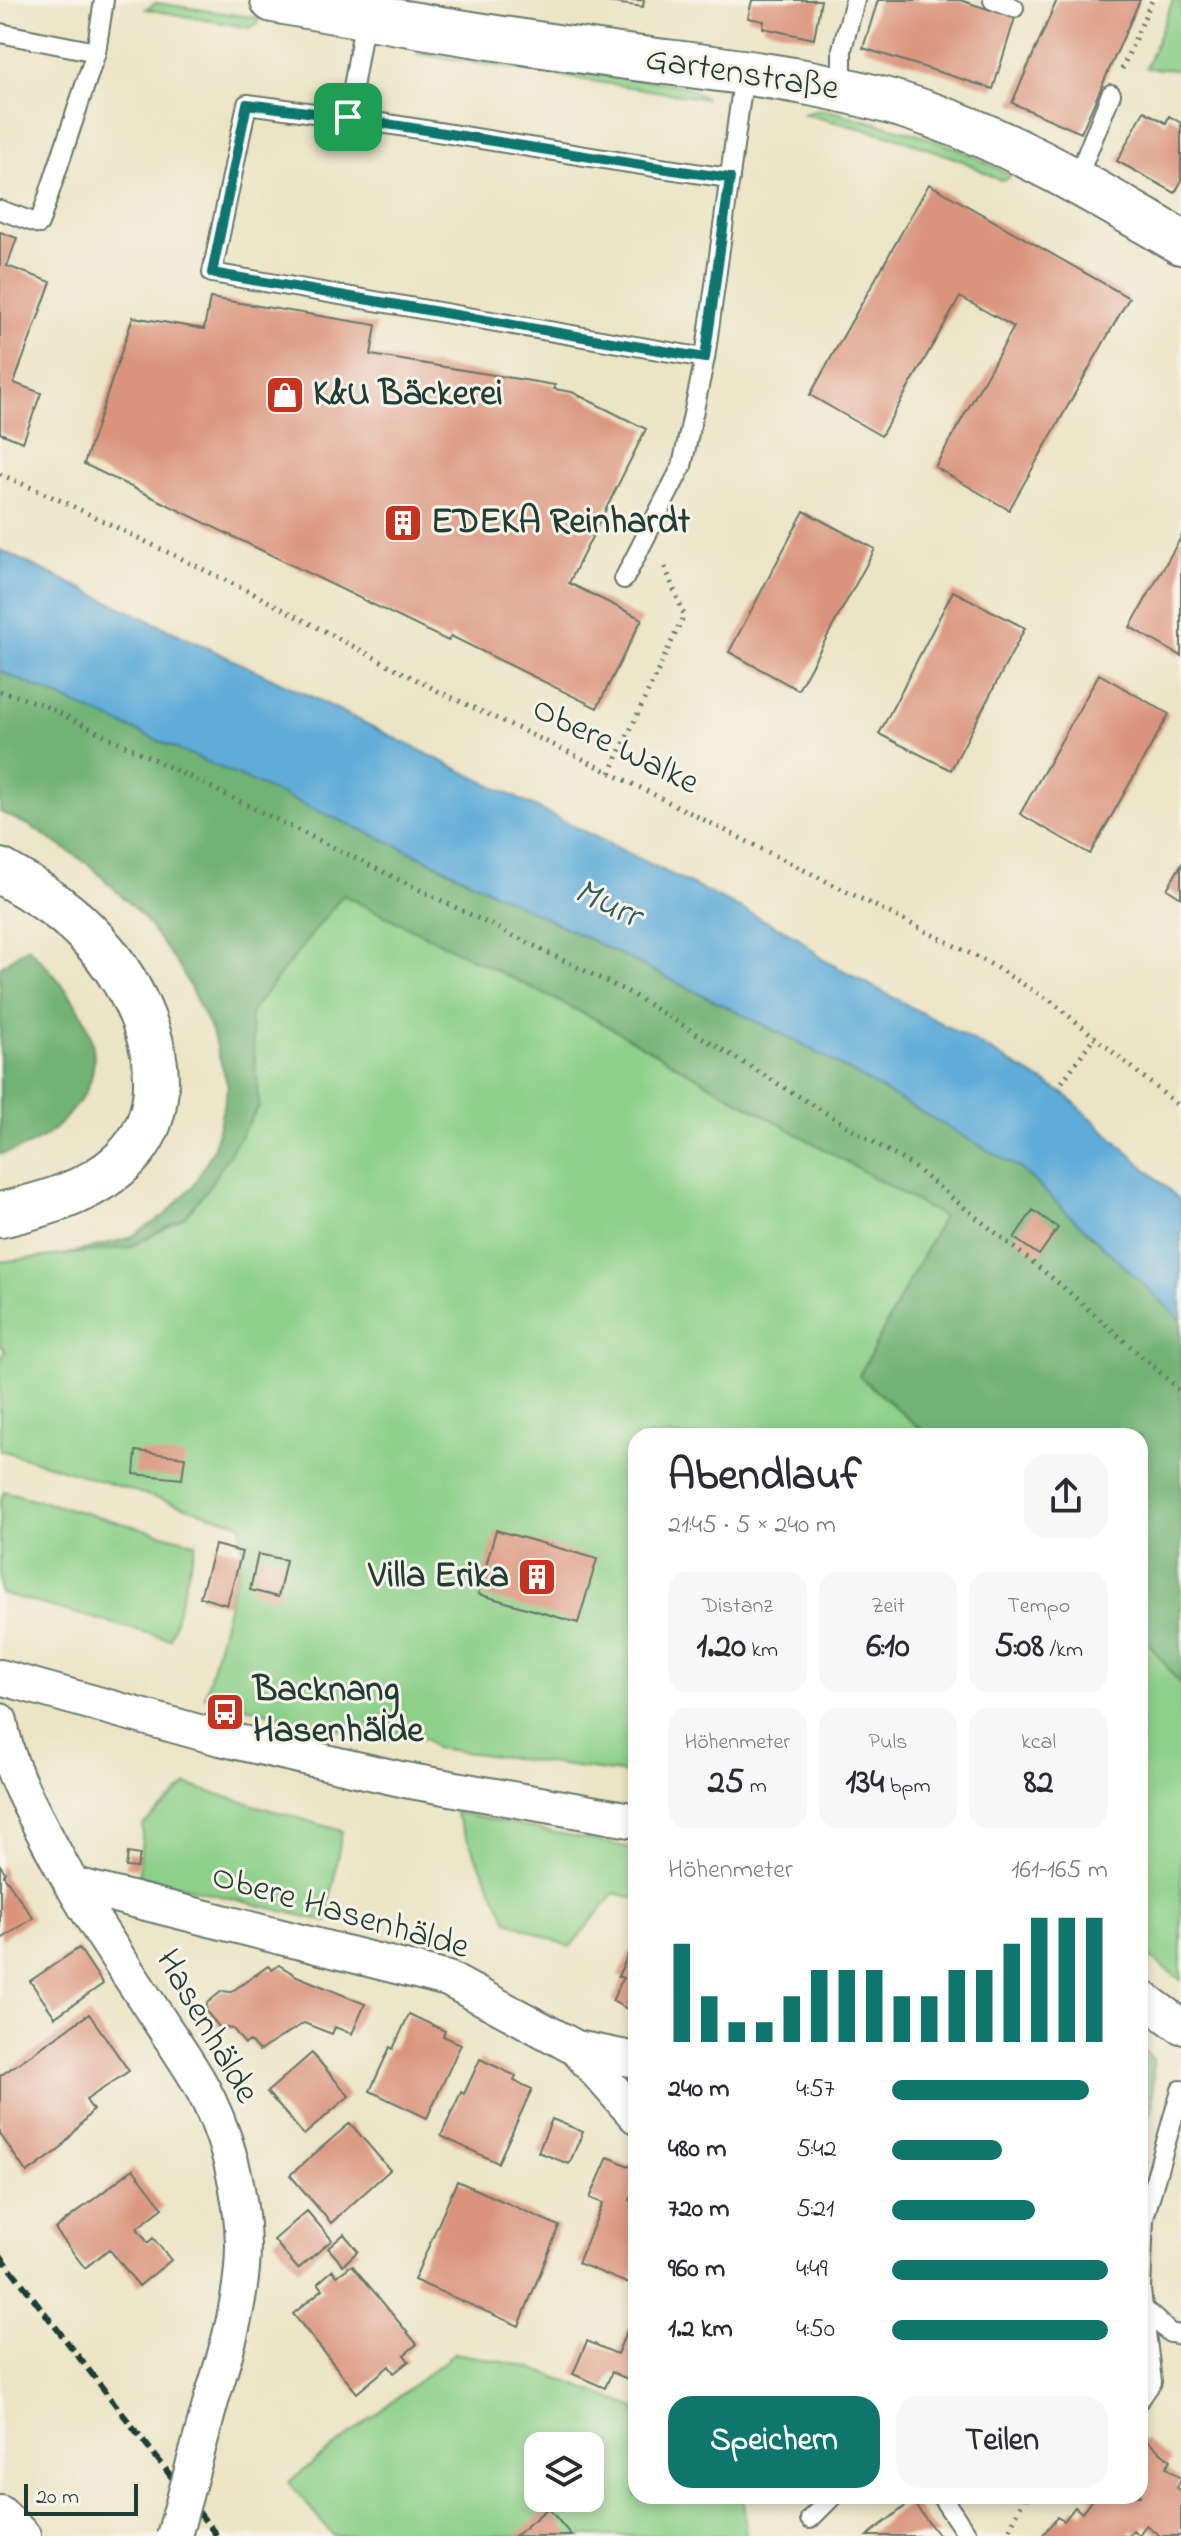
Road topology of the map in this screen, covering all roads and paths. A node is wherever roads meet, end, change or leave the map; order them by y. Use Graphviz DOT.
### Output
graph roads {
  1 [pos="104,0"];
  2 [pos="273,0"];
  3 [pos="855,0"];
  4 [pos="993,0"];
  5 [pos="1152,0"];
  6 [pos="1014,8"];
  7 [pos="365,17"];
  8 [pos="0,33"];
  9 [pos="96,52"];
  10 [pos="744,73"];
  11 [pos="842,89"];
  12 [pos="1111,94"];
  13 [pos="348,117"];
  14 [pos="730,178"];
  15 [pos="1076,181"];
  16 [pos="0,210"];
  17 [pos="1181,242"];
  18 [pos="705,358"];
  19 [pos="0,474"];
  20 [pos="649,529"];
  21 [pos="624,579"];
  22 [pos="0,691"];
  23 [pos="610,773"];
  24 [pos="0,871"];
  25 [pos="1095,1036"];
  26 [pos="1062,1082"];
  27 [pos="1181,1108"];
  28 [pos="0,1215"];
  29 [pos="1181,1391"];
  30 [pos="0,1677"];
  31 [pos="0,1721"];
  32 [pos="628,1820"];
  33 [pos="71,1884"];
  34 [pos="1148,2002"];
  35 [pos="1181,2026"];
  36 [pos="576,2048"];
  37 [pos="628,2058"];
  38 [pos="1181,2090"];
  39 [pos="628,2107"];
  40 [pos="1168,2137"];
  41 [pos="1181,2156"];
  42 [pos="1148,2204"];
  43 [pos="1148,2313"];
  44 [pos="1181,2335"];
  45 [pos="1148,2346"];
  46 [pos="1148,2388"];
  47 [pos="825,2504"];
  48 [pos="946,2504"];
  49 [pos="1018,2504"];
  50 [pos="0,2513"];
  51 [pos="810,2519"];
  52 [pos="23,2536"];
  53 [pos="174,2536"];
  54 [pos="968,2536"];
  55 [pos="1010,2536"];
  1 -- 9 [label="lane"];
  2 -- 7 [label="street, Gartenstraße"];
  3 -- 11 [label="lane"];
  4 -- 6 [label="lane"];
  5 -- 12 [label="path"];
  7 -- 10 [label="street, Gartenstraße"];
  7 -- 13 [label="lane"];
  8 -- 9 [label="lane"];
  9 -- 16 [label="lane"];
  10 -- 11 [label="street, Gartenstraße"];
  10 -- 14 [label="lane"];
  11 -- 15 [label="street, Gartenstraße"];
  12 -- 15 [label="lane"];
  13 -- 14 [label="lane"];
  13 -- 18 [label="lane"];
  14 -- 18 [label="lane"];
  15 -- 17 [label="street, Gartenstraße"];
  18 -- 20 [label="lane"];
  19 -- 23 [label="path, Obere Walke"];
  20 -- 21 [label="lane"];
  20 -- 23 [label="path"];
  22 -- 29 [label="path"];
  23 -- 25 [label="path, Obere Walke"];
  24 -- 28 [label="street"];
  25 -- 26 [label="path"];
  25 -- 27 [label="path, Obere Walke"];
  30 -- 32 [label="street"];
  31 -- 33 [label="street, Hasenhälde"];
  33 -- 36 [label="street, Obere Hasenhälde"];
  33 -- 53 [label="street, Hasenhälde, bridge"];
  34 -- 35 [label="street"];
  36 -- 37 [label="street, Obere Hasenhälde"];
  36 -- 39 [label="street, Obere Hasenhälde"];
  38 -- 40 [label="lane"];
  40 -- 41 [label="lane"];
  40 -- 42 [label="lane"];
  43 -- 44 [label="lane"];
  45 -- 46 [label="lane"];
  47 -- 51 [label="lane"];
  48 -- 54 [label="lane"];
  49 -- 55 [label="path"];
  50 -- 52 [label="street"];
}
